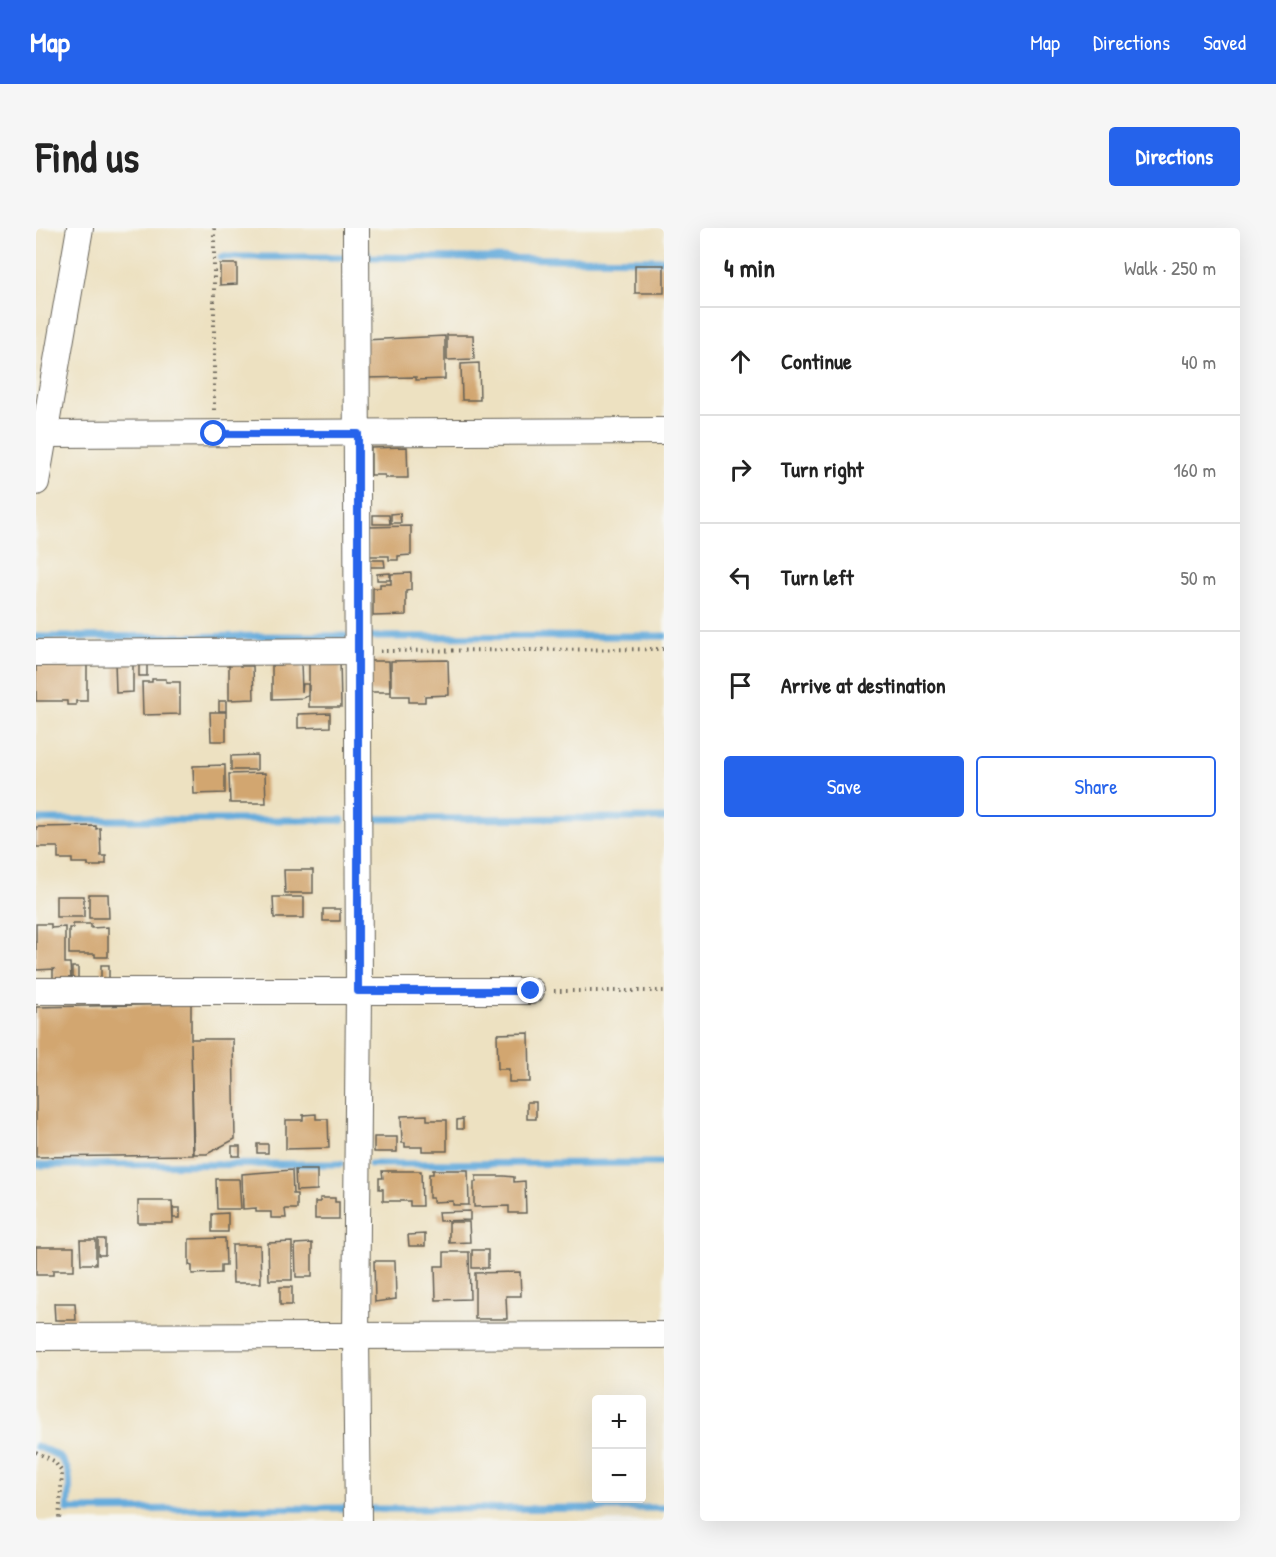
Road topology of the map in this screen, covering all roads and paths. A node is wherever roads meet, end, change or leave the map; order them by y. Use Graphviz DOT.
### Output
graph roads {
  1 [pos="80,228"];
  2 [pos="214,228"];
  3 [pos="356,228"];
  4 [pos="43,403"];
  5 [pos="664,432"];
  6 [pos="45,434"];
  7 [pos="214,434"];
  8 [pos="358,434"];
  9 [pos="36,482"];
  10 [pos="664,649"];
  11 [pos="358,651"];
  12 [pos="36,653"];
  13 [pos="36,991"];
  14 [pos="358,991"];
  15 [pos="531,991"];
  16 [pos="664,991"];
  17 [pos="664,1335"];
  18 [pos="356,1336"];
  19 [pos="36,1337"];
  20 [pos="36,1452"];
  21 [pos="59,1521"];
  22 [pos="358,1521"];
  1 -- 4 [label="street"];
  2 -- 7 [label="path"];
  3 -- 8 [label="street"];
  4 -- 6 [label="street"];
  5 -- 8 [label="street"];
  6 -- 7 [label="street"];
  6 -- 9 [label="street"];
  7 -- 8 [label="street"];
  8 -- 11 [label="street"];
  10 -- 11 [label="path"];
  11 -- 12 [label="street"];
  11 -- 14 [label="street"];
  13 -- 14 [label="street"];
  14 -- 15 [label="street"];
  14 -- 18 [label="street"];
  15 -- 16 [label="path"];
  17 -- 18 [label="street"];
  18 -- 19 [label="street"];
  18 -- 22 [label="street"];
  20 -- 21 [label="path"];
}
